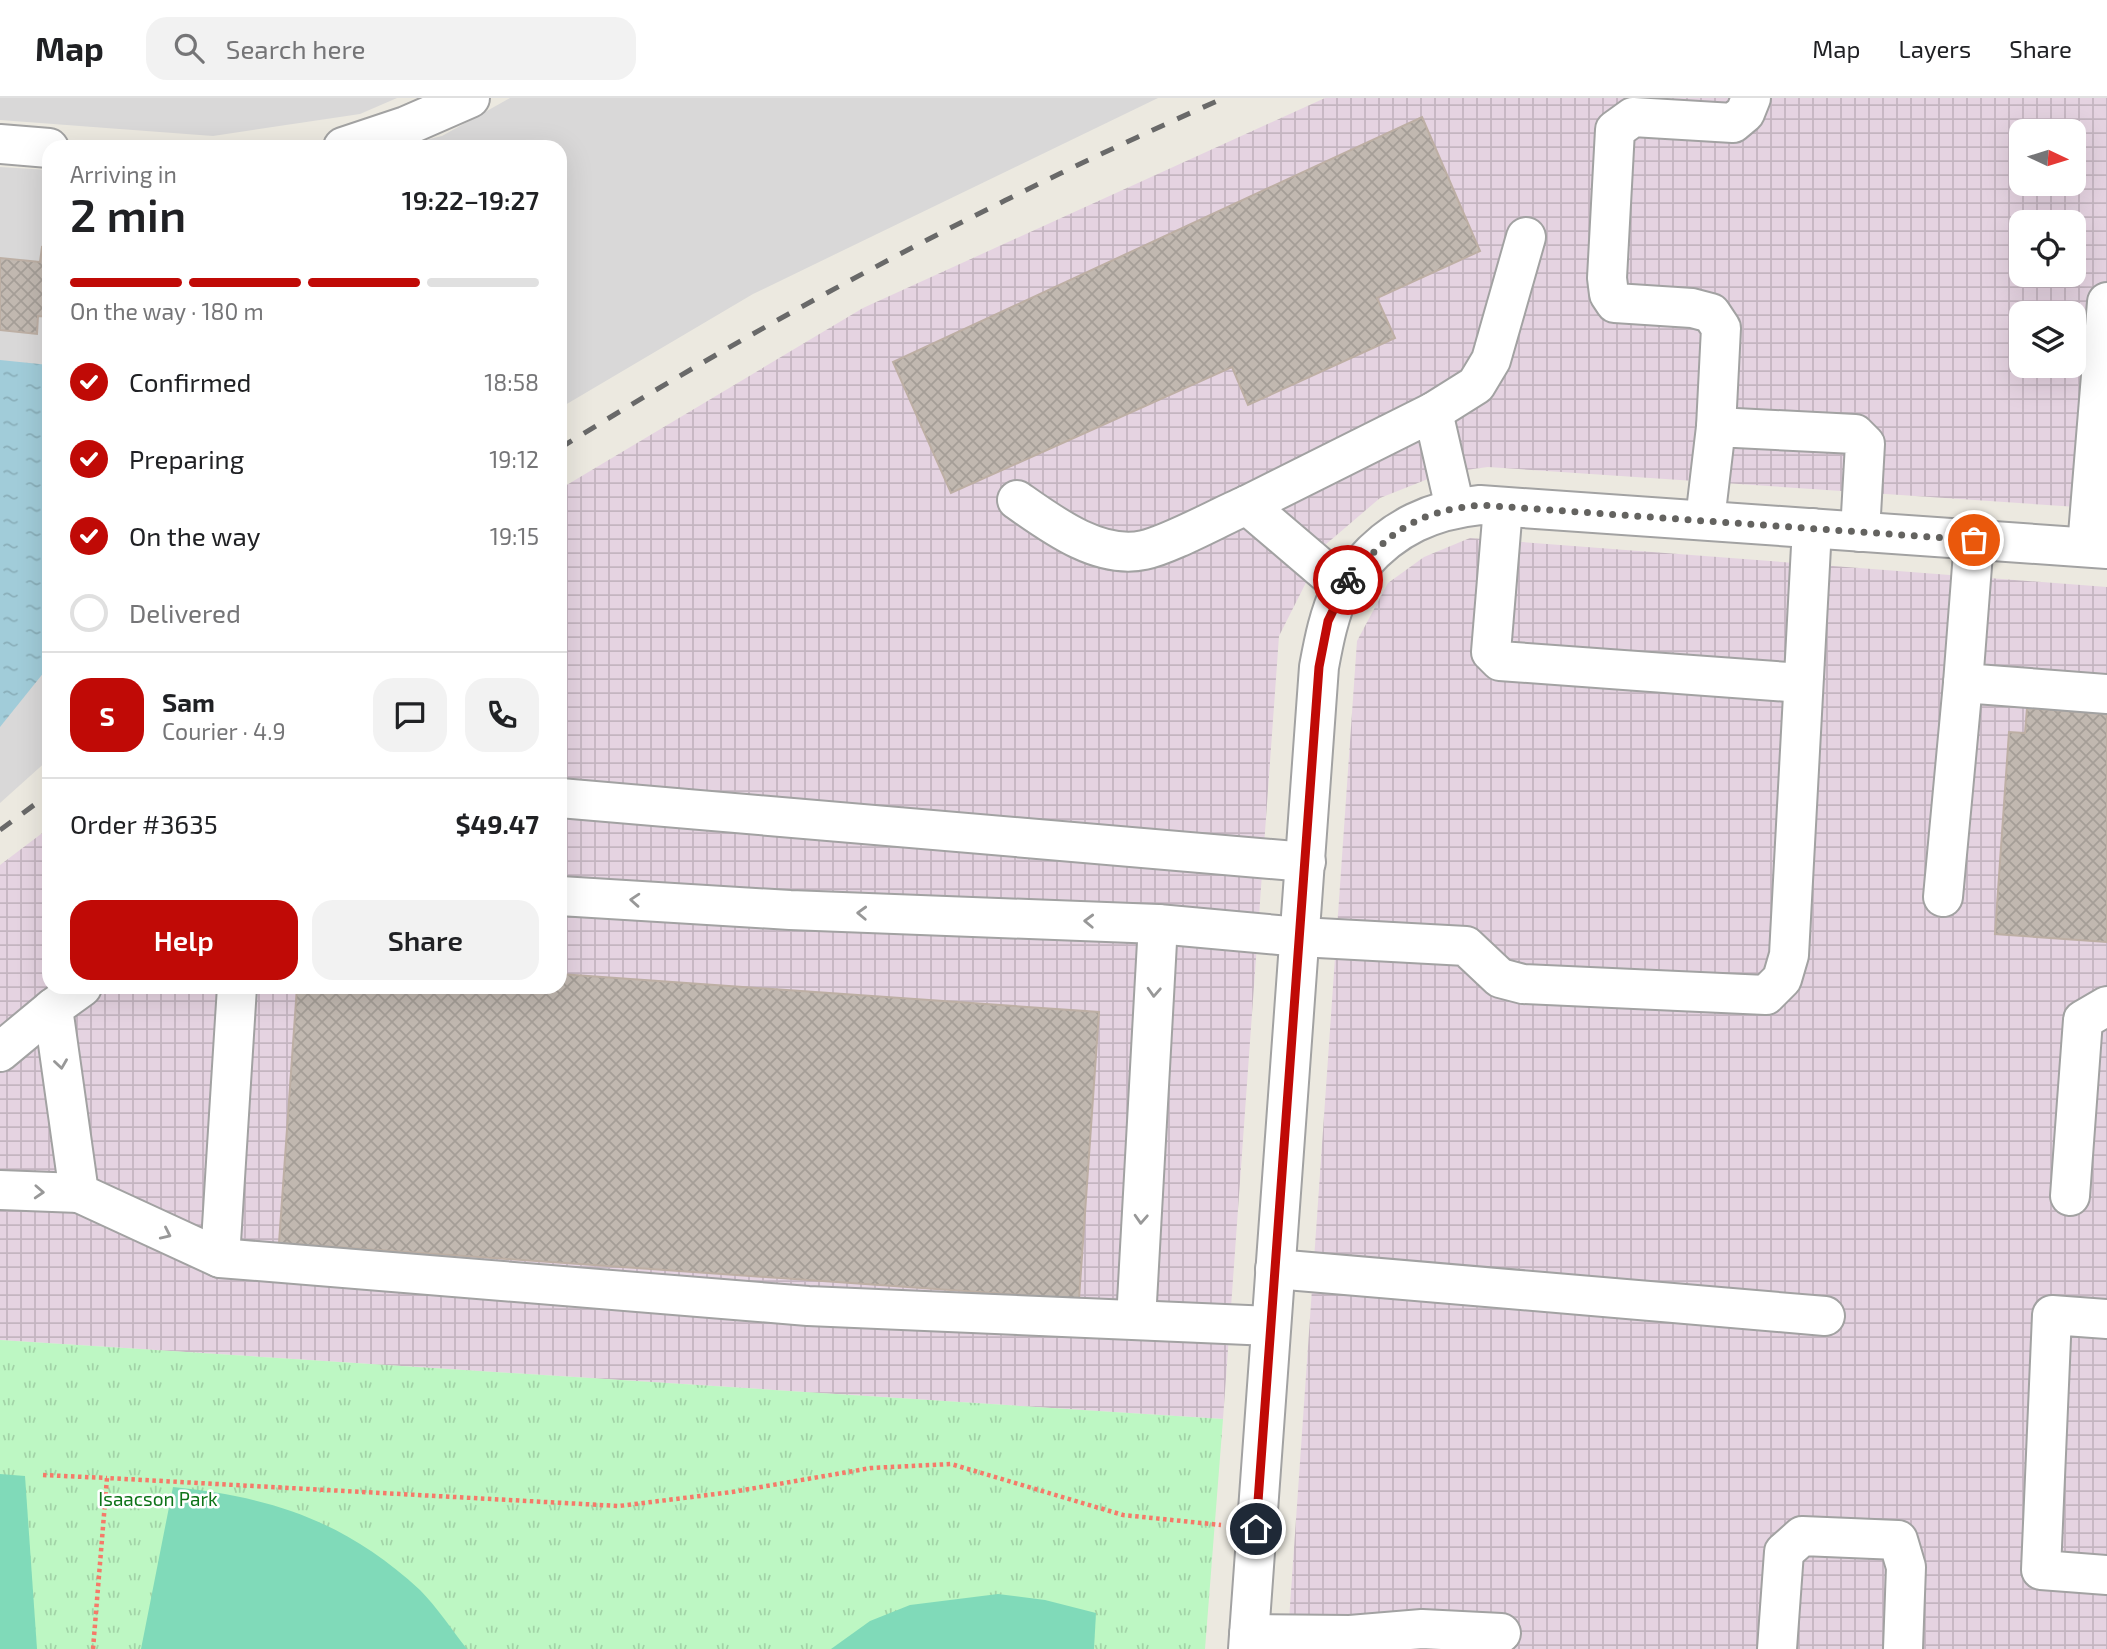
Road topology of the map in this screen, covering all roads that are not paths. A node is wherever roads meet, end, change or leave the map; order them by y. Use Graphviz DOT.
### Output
graph roads {
  1 [pos="470,98"];
  2 [pos="1751,98"];
  3 [pos="364,140"];
  4 [pos="0,144"];
  5 [pos="42,147"];
  6 [pos="1526,236"];
  7 [pos="2107,302"];
  8 [pos="1433,412"];
  9 [pos="1716,427"];
  10 [pos="1017,500"];
  11 [pos="1247,505"];
  12 [pos="1503,507"];
  13 [pos="1454,508"];
  14 [pos="1705,520"];
  15 [pos="1812,528"];
  16 [pos="1860,532"];
  17 [pos="1974,540"];
  18 [pos="2097,548"];
  19 [pos="1342,586"];
  20 [pos="1803,683"];
  21 [pos="1963,683"];
  22 [pos="2107,694"];
  23 [pos="567,798"];
  24 [pos="1306,862"];
  25 [pos="567,896"];
  26 [pos="1943,897"];
  27 [pos="1158,924"];
  28 [pos="1300,937"];
  29 [pos="237,994"];
  30 [pos="68,997"];
  31 [pos="2107,1006"];
  32 [pos="0,1052"];
  33 [pos="0,1190"];
  34 [pos="79,1194"];
  35 [pos="2070,1196"];
  36 [pos="220,1258"];
  37 [pos="1275,1269"];
  38 [pos="1825,1316"];
  39 [pos="2107,1319"];
  40 [pos="1136,1320"];
  41 [pos="1271,1326"];
  42 [pos="2107,1575"];
  43 [pos="1500,1633"];
  44 [pos="1248,1641"];
  45 [pos="1777,1649"];
  46 [pos="1903,1649"];
  1 -- 3 [label="street"];
  2 -- 9 [label="street"];
  4 -- 5 [label="street"];
  6 -- 8 [label="street"];
  7 -- 18 [label="street"];
  8 -- 11 [label="street"];
  8 -- 13 [label="street"];
  9 -- 14 [label="street"];
  9 -- 16 [label="street"];
  10 -- 11 [label="street"];
  11 -- 19 [label="street"];
  12 -- 13 [label="street"];
  12 -- 14 [label="street"];
  12 -- 20 [label="street"];
  13 -- 19 [label="street"];
  14 -- 15 [label="street"];
  15 -- 16 [label="street"];
  15 -- 20 [label="street"];
  16 -- 17 [label="street"];
  17 -- 18 [label="street"];
  17 -- 21 [label="street"];
  19 -- 24 [label="street"];
  20 -- 28 [label="street"];
  21 -- 22 [label="street"];
  21 -- 26 [label="street"];
  23 -- 24 [label="street"];
  24 -- 28 [label="street"];
  27 -- 25 [label="street, one-way"];
  27 -- 28 [label="street"];
  27 -- 40 [label="street, one-way"];
  28 -- 37 [label="street"];
  29 -- 36 [label="street"];
  30 -- 32 [label="street"];
  30 -- 34 [label="street, one-way"];
  31 -- 35 [label="street"];
  33 -- 34 [label="street, one-way"];
  34 -- 36 [label="street, one-way"];
  36 -- 40 [label="street"];
  37 -- 38 [label="street"];
  37 -- 41 [label="street"];
  39 -- 42 [label="street"];
  40 -- 41 [label="street"];
  41 -- 44 [label="street"];
  43 -- 44 [label="street"];
  45 -- 46 [label="street"];
}
